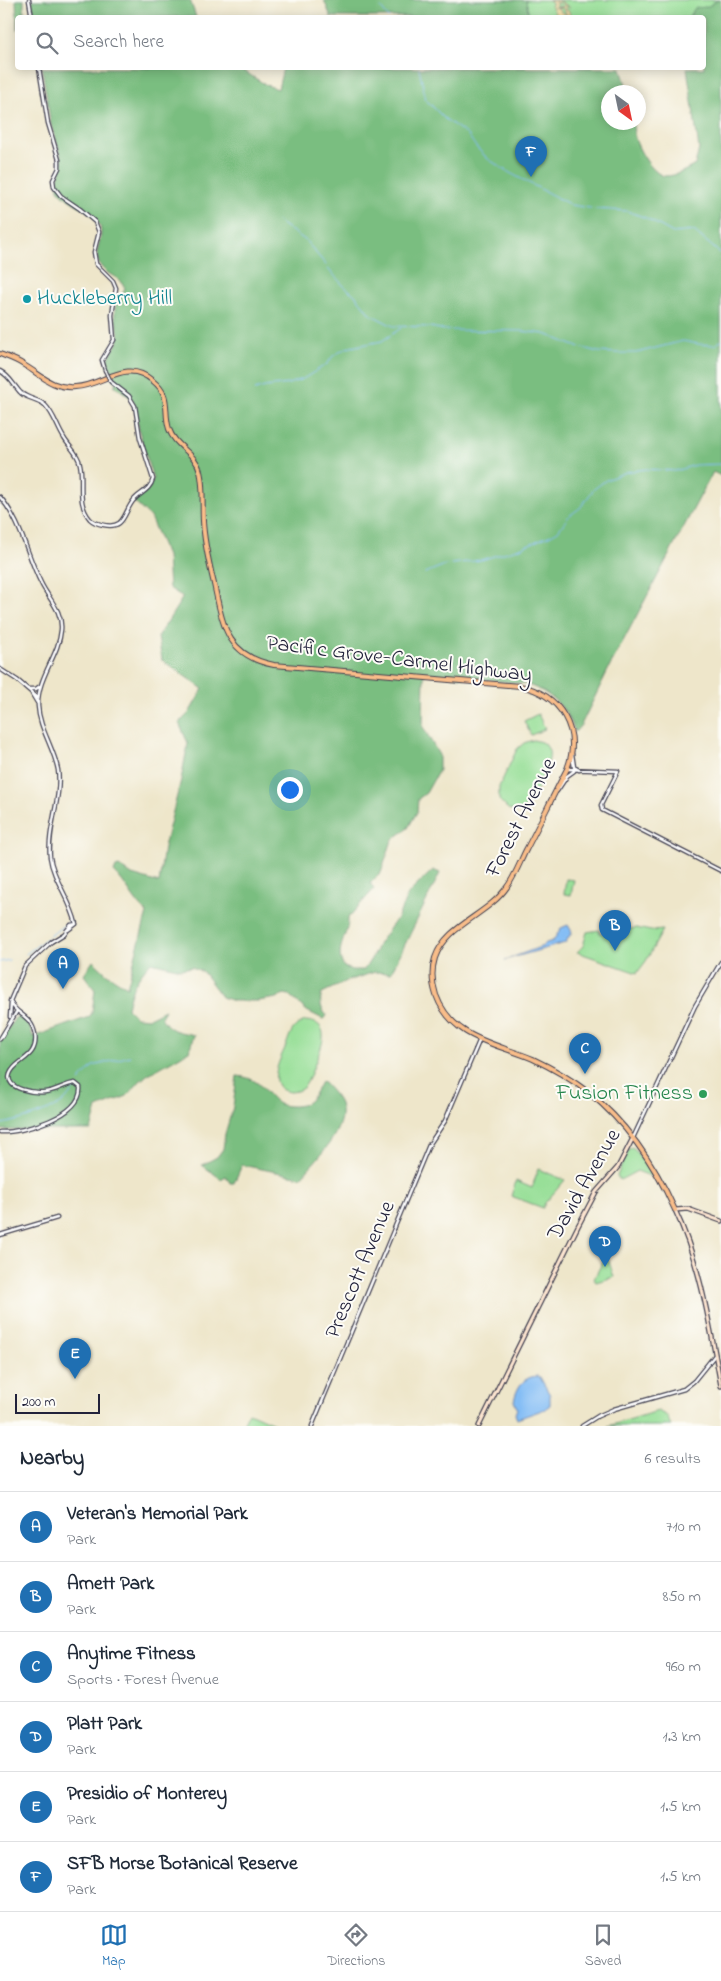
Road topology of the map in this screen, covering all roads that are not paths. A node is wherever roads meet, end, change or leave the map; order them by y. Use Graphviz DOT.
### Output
graph roads {
  1 [pos="29,0"];
  2 [pos="32,15"];
  3 [pos="39,70"];
  4 [pos="0,354"];
  5 [pos="0,372"];
  6 [pos="0,498"];
  7 [pos="0,669"];
  8 [pos="41,685"];
  9 [pos="28,689"];
  10 [pos="38,698"];
  11 [pos="38,704"];
  12 [pos="572,738"];
  13 [pos="572,753"];
  14 [pos="567,769"];
  15 [pos="576,771"];
  16 [pos="580,771"];
  17 [pos="556,792"];
  18 [pos="721,871"];
  19 [pos="721,962"];
  20 [pos="11,1003"];
  21 [pos="17,1010"];
  22 [pos="22,1013"];
  23 [pos="11,1018"];
  24 [pos="0,1039"];
  25 [pos="480,1039"];
  26 [pos="0,1132"];
  27 [pos="633,1138"];
  28 [pos="675,1210"];
  29 [pos="57,1218"];
  30 [pos="721,1221"];
  31 [pos="0,1235"];
  32 [pos="715,1355"];
  33 [pos="721,1386"];
  34 [pos="312,1426"];
  35 [pos="479,1426"];
  36 [pos="582,1426"];
  1 -- 2 [label="street"];
  3 -- 5 [label="street, bridge"];
  4 -- 12 [label="main road, Pacific Grove-Carmel Highway"];
  6 -- 8 [label="street"];
  7 -- 9 [label="street"];
  8 -- 9 [label="street"];
  8 -- 10 [label="street"];
  9 -- 10 [label="street"];
  9 -- 11 [label="street"];
  10 -- 11 [label="street"];
  11 -- 20 [label="street"];
  12 -- 13 [label="main road, Forest Avenue"];
  13 -- 14 [label="main road, Forest Avenue"];
  13 -- 16 [label="street"];
  14 -- 15 [label="street"];
  14 -- 17 [label="main road, Forest Avenue"];
  15 -- 16 [label="street"];
  15 -- 17 [label="street"];
  16 -- 18 [label="street"];
  17 -- 25 [label="main road, Forest Avenue"];
  19 -- 27 [label="street, David Avenue"];
  20 -- 21 [label="street"];
  20 -- 23 [label="street"];
  21 -- 22 [label="street"];
  21 -- 23 [label="street"];
  22 -- 23 [label="street"];
  22 -- 26 [label="street"];
  23 -- 24 [label="street"];
  25 -- 27 [label="main road, Forest Avenue"];
  25 -- 34 [label="street, Prescott Avenue"];
  27 -- 28 [label="main road, Forest Avenue"];
  27 -- 35 [label="main road, David Avenue"];
  28 -- 30 [label="main road"];
  28 -- 32 [label="main road, Forest Avenue"];
  29 -- 31 [label="street"];
  32 -- 33 [label="main road, Forest Avenue"];
  32 -- 36 [label="street"];
}
